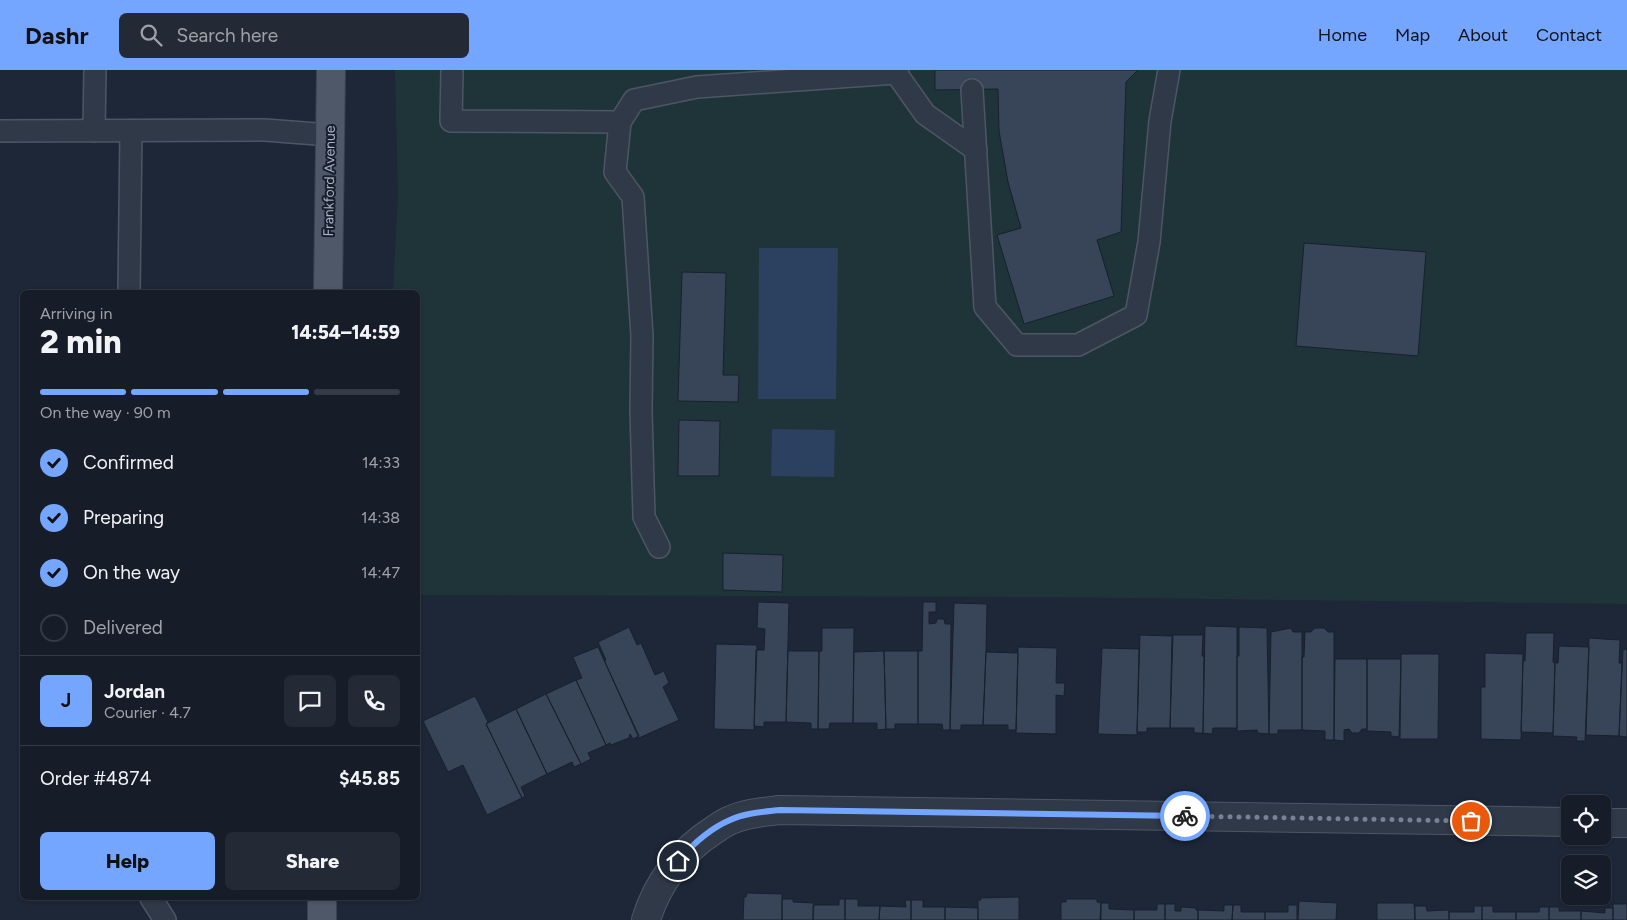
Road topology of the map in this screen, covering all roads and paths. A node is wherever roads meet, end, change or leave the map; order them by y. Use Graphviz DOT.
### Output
graph roads {
  1 [pos="95,70"];
  2 [pos="331,70"];
  3 [pos="452,70"];
  4 [pos="1169,70"];
  5 [pos="897,71"];
  6 [pos="972,90"];
  7 [pos="620,122"];
  8 [pos="0,130"];
  9 [pos="94,131"];
  10 [pos="131,131"];
  11 [pos="330,134"];
  12 [pos="976,150"];
  13 [pos="129,290"];
  14 [pos="328,290"];
  15 [pos="659,547"];
  16 [pos="1561,822"];
  17 [pos="1611,823"];
  18 [pos="1627,823"];
  19 [pos="152,900"];
  20 [pos="322,900"];
  21 [pos="165,920"];
  22 [pos="322,920"];
  23 [pos="646,920"];
  1 -- 9 [label="lane"];
  2 -- 11 [label="main road, Frankford Avenue"];
  3 -- 7 [label="lane"];
  4 -- 12 [label="lane"];
  5 -- 7 [label="lane"];
  5 -- 12 [label="lane"];
  6 -- 12 [label="lane"];
  7 -- 15 [label="lane"];
  8 -- 9 [label="lane"];
  9 -- 10 [label="lane"];
  10 -- 11 [label="lane"];
  10 -- 13 [label="lane"];
  11 -- 14 [label="main road, Frankford Avenue"];
  16 -- 23 [label="street"];
  17 -- 18 [label="street"];
  19 -- 21 [label="lane"];
  20 -- 22 [label="main road"];
}
